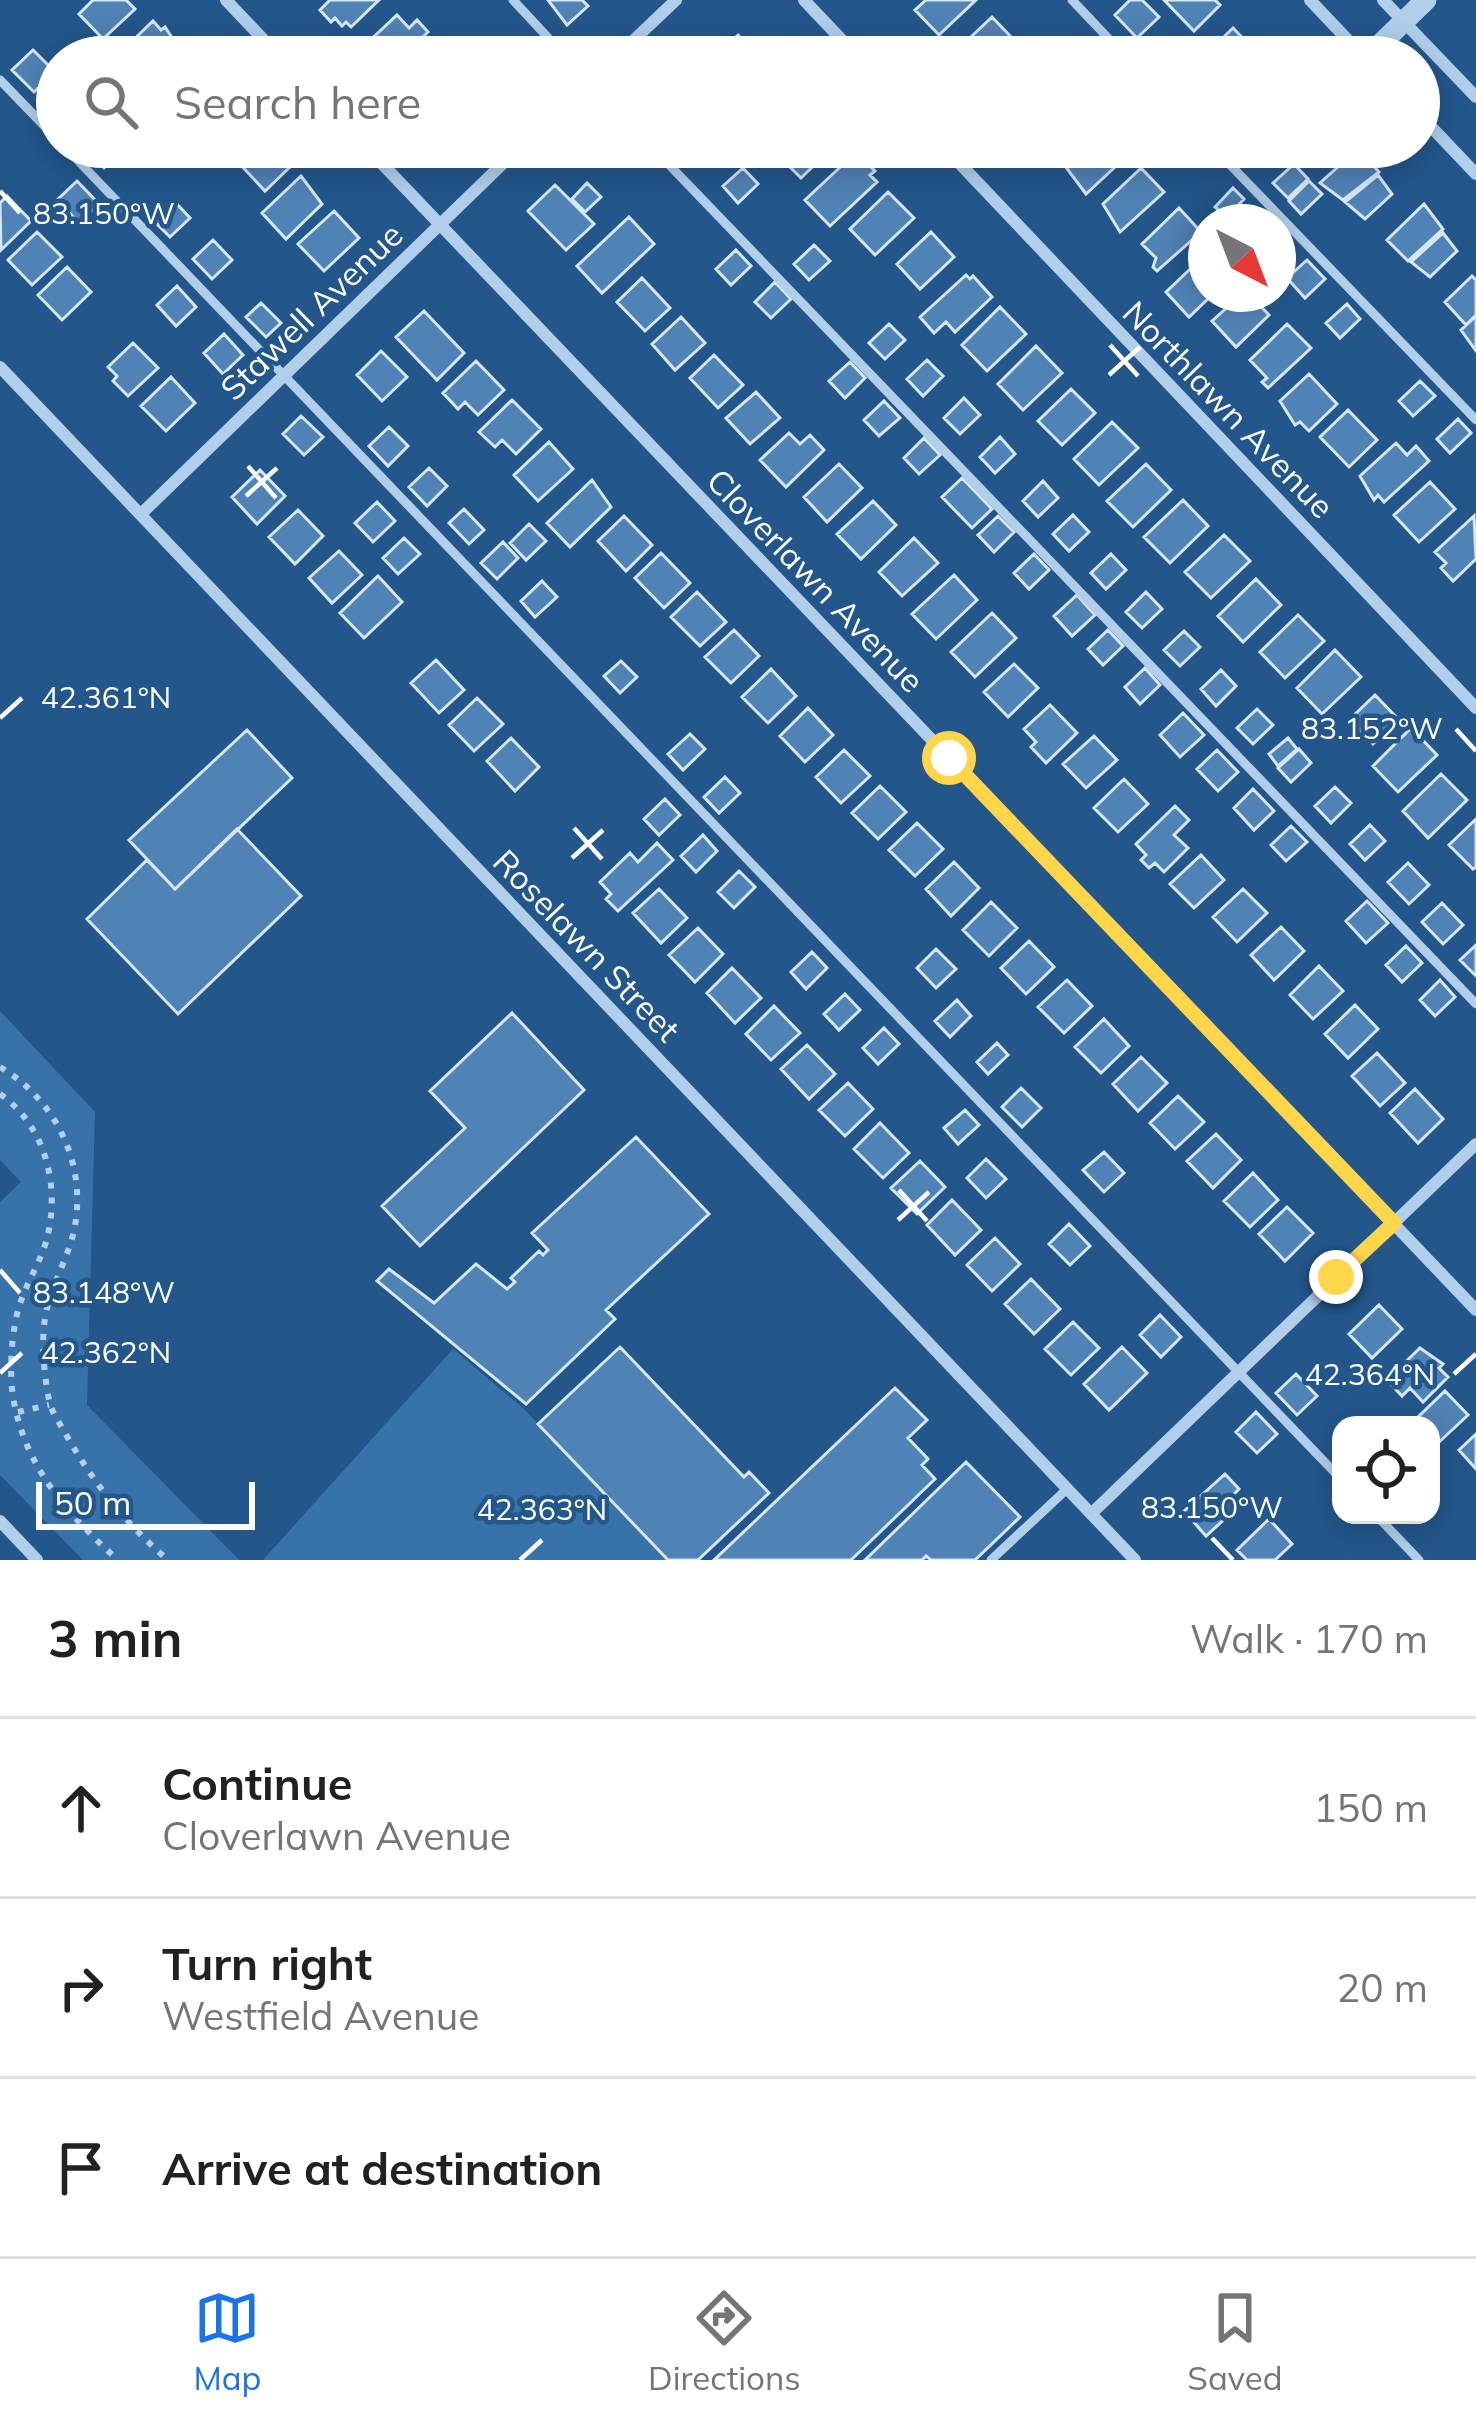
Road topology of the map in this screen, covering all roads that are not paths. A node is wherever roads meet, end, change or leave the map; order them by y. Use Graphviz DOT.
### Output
graph roads {
  1 [pos="226,0"];
  2 [pos="513,0"];
  3 [pos="676,0"];
  4 [pos="804,0"];
  5 [pos="1072,0"];
  6 [pos="1310,0"];
  7 [pos="1383,0"];
  8 [pos="1426,0"];
  9 [pos="1404,22"];
  10 [pos="260,36"];
  11 [pos="546,36"];
  12 [pos="638,36"];
  13 [pos="838,36"];
  14 [pos="1106,36"];
  15 [pos="1345,36"];
  16 [pos="1389,36"];
  17 [pos="1417,36"];
  18 [pos="1440,60"];
  19 [pos="0,80"];
  20 [pos="1476,97"];
  21 [pos="36,117"];
  22 [pos="1440,136"];
  23 [pos="84,168"];
  24 [pos="386,168"];
  25 [pos="498,168"];
  26 [pos="672,168"];
  27 [pos="964,168"];
  28 [pos="1233,168"];
  29 [pos="1476,174"];
  30 [pos="439,224"];
  31 [pos="0,368"];
  32 [pos="284,375"];
  33 [pos="1476,420"];
  34 [pos="141,514"];
  35 [pos="1476,708"];
  36 [pos="1476,1004"];
  37 [pos="1476,1144"];
  38 [pos="1394,1223"];
  39 [pos="1476,1310"];
  40 [pos="1238,1372"];
  41 [pos="1332,1470"];
  42 [pos="1067,1489"];
  43 [pos="1091,1514"];
  44 [pos="0,1521"];
  45 [pos="1385,1524"];
  46 [pos="1128,1558"];
  47 [pos="38,1560"];
  48 [pos="991,1560"];
  49 [pos="1419,1560"];
  1 -- 10 [label="street"];
  2 -- 11 [label="lane"];
  3 -- 12 [label="street"];
  4 -- 13 [label="street"];
  5 -- 14 [label="lane"];
  6 -- 15 [label="street"];
  7 -- 9 [label="street"];
  8 -- 9 [label="street"];
  9 -- 16 [label="street"];
  9 -- 17 [label="street"];
  18 -- 20 [label="street"];
  19 -- 21 [label="lane"];
  22 -- 29 [label="street"];
  23 -- 32 [label="lane"];
  24 -- 30 [label="street, Cloverlawn Avenue"];
  25 -- 30 [label="street, Stawell Avenue"];
  26 -- 36 [label="lane"];
  27 -- 35 [label="street, Northlawn Avenue"];
  28 -- 33 [label="lane"];
  30 -- 32 [label="street, Stawell Avenue"];
  30 -- 38 [label="street, Cloverlawn Avenue"];
  31 -- 34 [label="street, Roselawn Street"];
  32 -- 34 [label="street, Stawell Avenue"];
  32 -- 40 [label="lane"];
  34 -- 42 [label="street, Roselawn Street"];
  37 -- 38 [label="street"];
  38 -- 39 [label="street, Cloverlawn Avenue"];
  38 -- 40 [label="street"];
  40 -- 41 [label="lane"];
  40 -- 43 [label="street"];
  42 -- 43 [label="street, Roselawn Street"];
  42 -- 48 [label="lane"];
  43 -- 46 [label="street, Roselawn Street"];
  44 -- 47 [label="street"];
  45 -- 49 [label="lane"];
}
